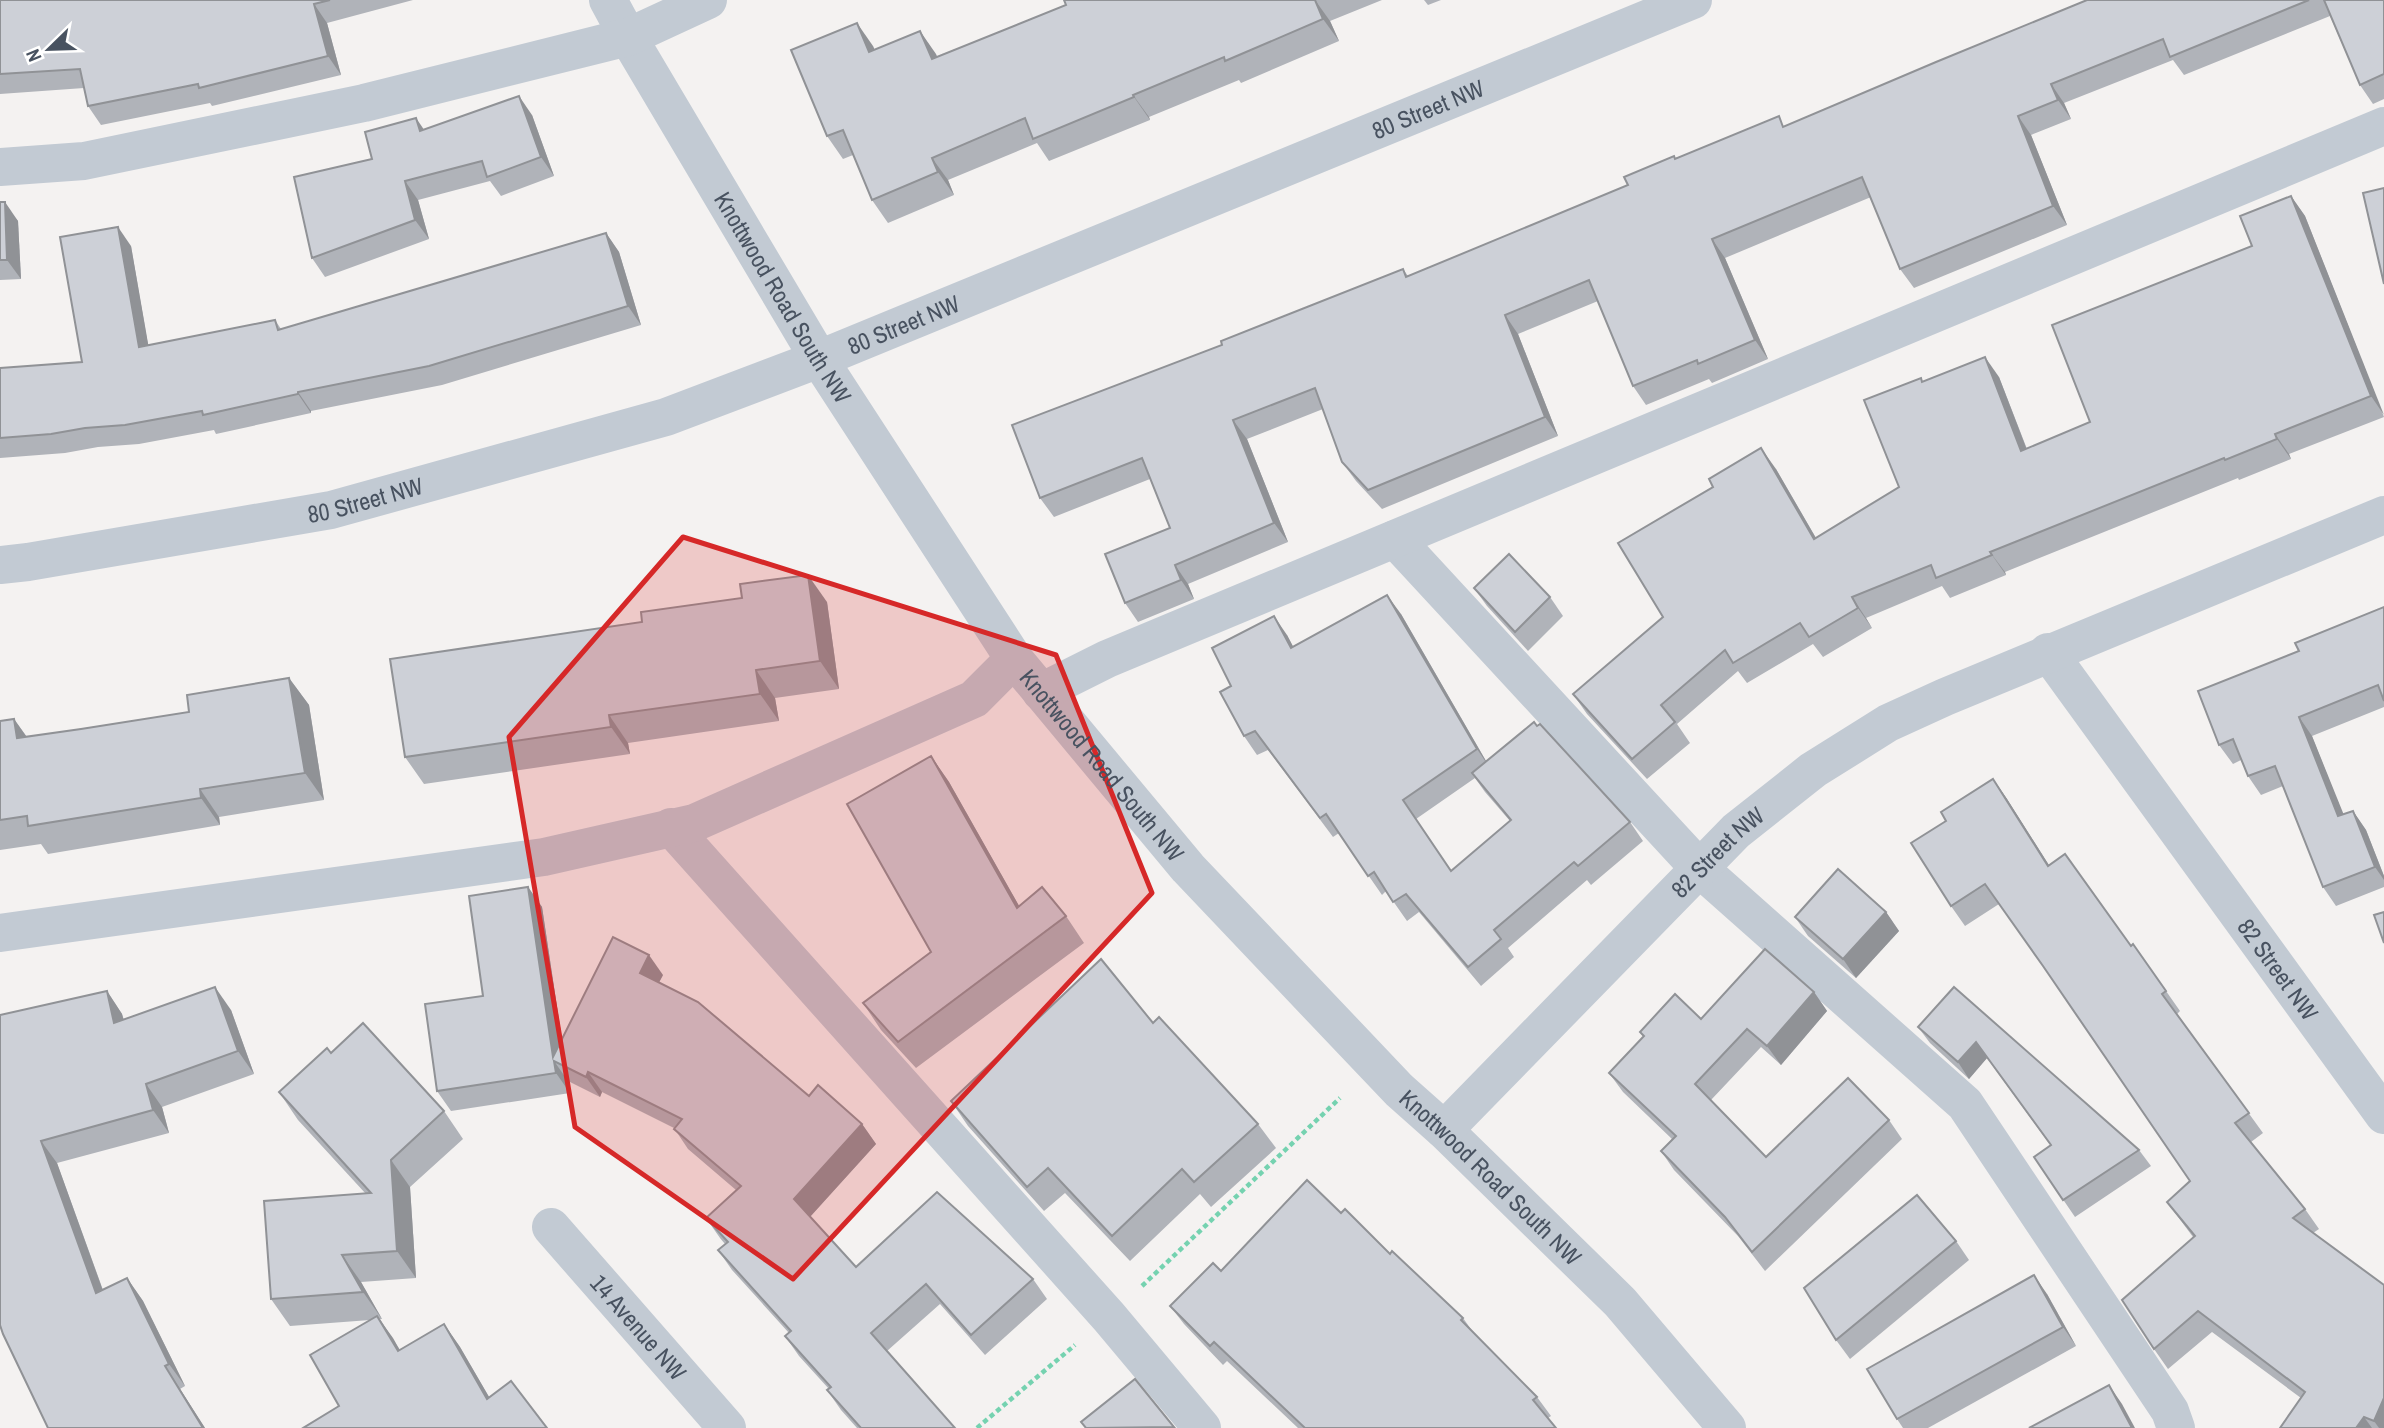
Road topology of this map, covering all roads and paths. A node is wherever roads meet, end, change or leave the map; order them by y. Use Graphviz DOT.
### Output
graph roads {
  1 [pos="608,0"];
  2 [pos="708,0"];
  3 [pos="1693,0"];
  4 [pos="628,37"];
  5 [pos="2384,126"];
  6 [pos="0,167"];
  7 [pos="819,359"];
  8 [pos="2384,515"];
  9 [pos="1395,539"];
  10 [pos="0,565"];
  11 [pos="2048,652"];
  12 [pos="1014,659"];
  13 [pos="1041,692"];
  14 [pos="671,827"];
  15 [pos="1699,867"];
  16 [pos="0,933"];
  17 [pos="1340,1098"];
  18 [pos="2384,1115"];
  19 [pos="1444,1130"];
  20 [pos="551,1227"];
  21 [pos="1109,1317"];
  22 [pos="727,1428"];
  23 [pos="976,1428"];
  24 [pos="1202,1428"];
  25 [pos="1727,1428"];
  26 [pos="2176,1428"];
  1 -- 4 [label="street, Knottwood Road South NW"];
  2 -- 4 [label="street"];
  3 -- 7 [label="street, 80 Street NW"];
  4 -- 6 [label="street"];
  4 -- 7 [label="street, Knottwood Road South NW"];
  5 -- 9 [label="street"];
  7 -- 10 [label="street, 80 Street NW"];
  7 -- 12 [label="street, Knottwood Road South NW"];
  8 -- 11 [label="street, 82 Street NW"];
  9 -- 13 [label="street"];
  9 -- 15 [label="street"];
  11 -- 15 [label="street, 82 Street NW"];
  11 -- 18 [label="street, 82 Street NW"];
  12 -- 13 [label="street, Knottwood Road South NW"];
  12 -- 14 [label="street"];
  13 -- 19 [label="street, Knottwood Road South NW"];
  14 -- 16 [label="street"];
  14 -- 21 [label="street"];
  15 -- 19 [label="street, 82 Street NW"];
  15 -- 26 [label="street"];
  17 -- 21 [label="path"];
  19 -- 25 [label="street, Knottwood Road South NW"];
  20 -- 22 [label="street, 14 Avenue NW"];
  21 -- 23 [label="path"];
  21 -- 24 [label="street"];
}
